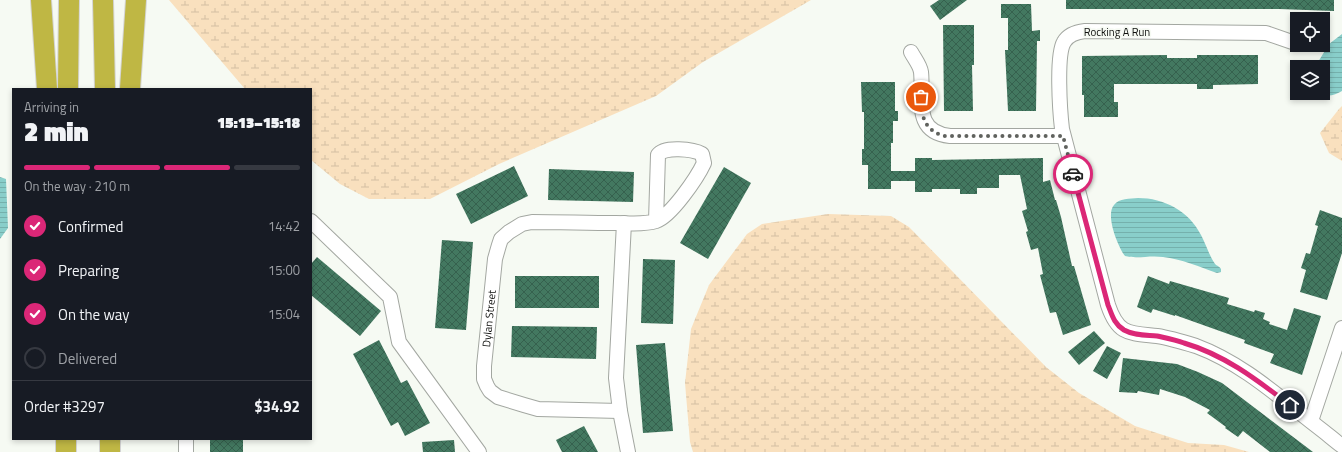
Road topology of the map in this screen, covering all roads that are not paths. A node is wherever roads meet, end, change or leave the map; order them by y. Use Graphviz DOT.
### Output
graph roads {
  1 [pos="41,0"];
  2 [pos="69,0"];
  3 [pos="103,0"];
  4 [pos="136,0"];
  5 [pos="1290,41"];
  6 [pos="911,52"];
  7 [pos="47,88"];
  8 [pos="68,88"];
  9 [pos="105,88"];
  10 [pos="130,88"];
  11 [pos="1063,136"];
  12 [pos="656,221"];
  13 [pos="312,222"];
  14 [pos="624,223"];
  15 [pos="1342,328"];
  16 [pos="620,411"];
  17 [pos="1311,422"];
  18 [pos="66,440"];
  19 [pos="110,440"];
  20 [pos="186,440"];
  21 [pos="1342,446"];
  22 [pos="66,452"];
  23 [pos="110,452"];
  24 [pos="186,452"];
  25 [pos="479,452"];
  26 [pos="628,452"];
  1 -- 7 [label="highway"];
  2 -- 8 [label="highway"];
  3 -- 9 [label="highway"];
  4 -- 10 [label="highway"];
  5 -- 11 [label="street, Rocking A Run"];
  6 -- 11 [label="street"];
  11 -- 17 [label="street, Rocking A Run"];
  12 -- 12 [label="street"];
  12 -- 14 [label="street, Dylan Street"];
  13 -- 25 [label="street"];
  14 -- 16 [label="street"];
  14 -- 16 [label="street, Dylan Street"];
  15 -- 17 [label="street"];
  16 -- 26 [label="street"];
  17 -- 21 [label="street, Rocking A Run"];
  18 -- 22 [label="highway"];
  19 -- 23 [label="highway"];
  20 -- 24 [label="street"];
}
